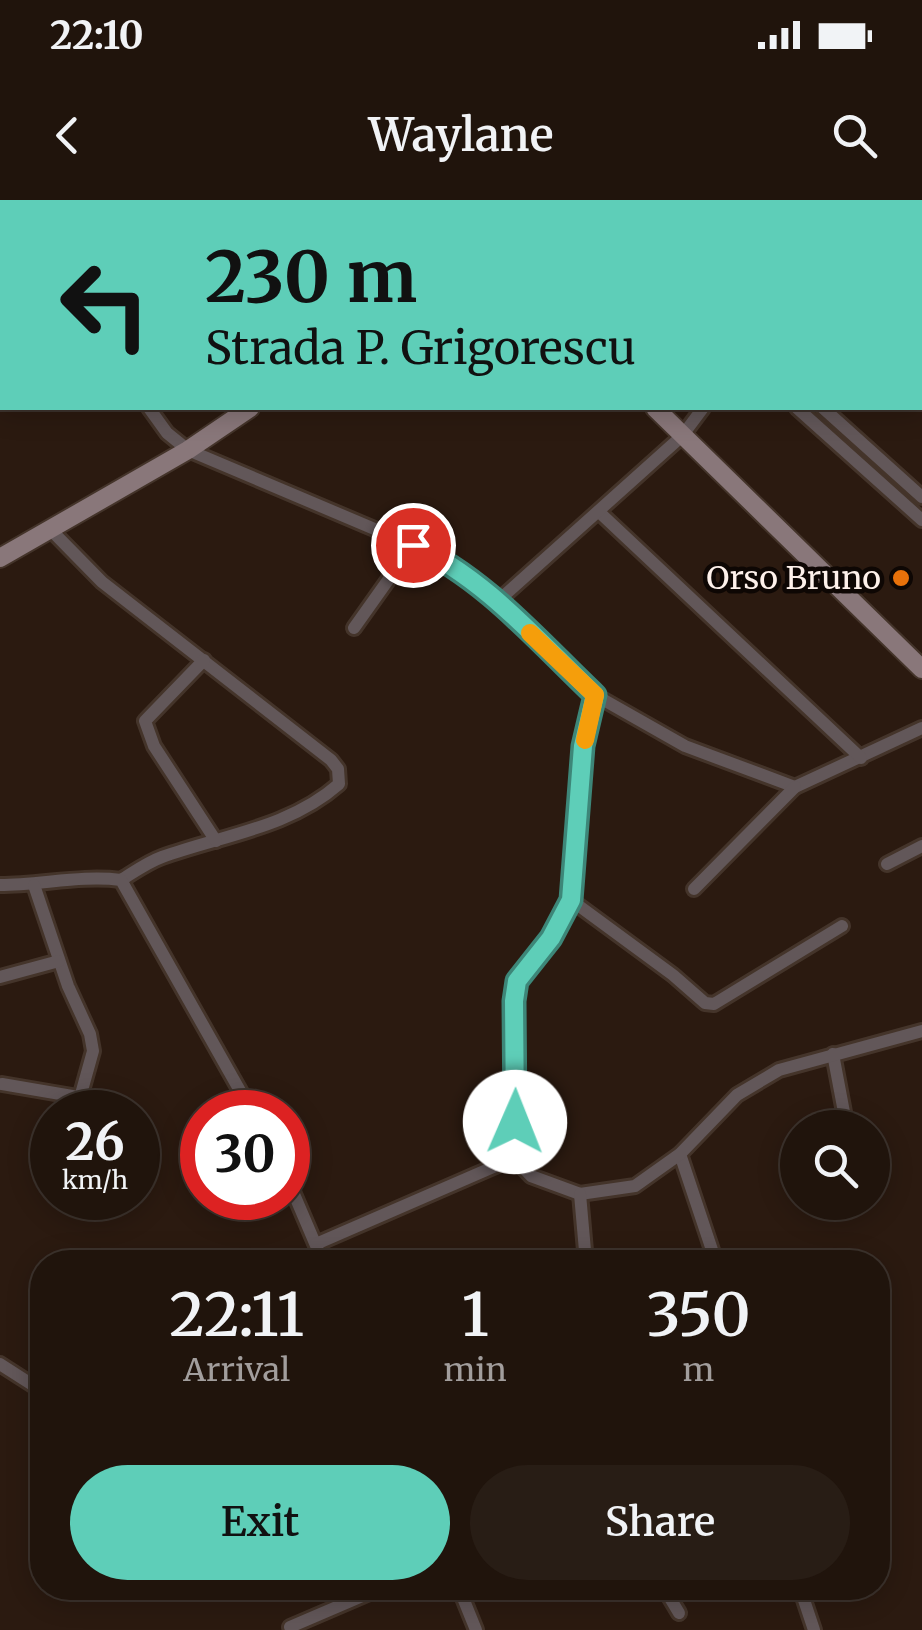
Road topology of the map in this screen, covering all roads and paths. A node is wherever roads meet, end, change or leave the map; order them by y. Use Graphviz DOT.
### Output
graph roads {
  1 [pos="150,410"];
  2 [pos="247,410"];
  3 [pos="657,410"];
  4 [pos="702,410"];
  5 [pos="799,410"];
  6 [pos="825,410"];
  7 [pos="682,436"];
  8 [pos="188,450"];
  9 [pos="922,497"];
  10 [pos="599,512"];
  11 [pos="922,520"];
  12 [pos="50,529"];
  13 [pos="413,545"];
  14 [pos="0,558"];
  15 [pos="498,601"];
  16 [pos="354,628"];
  17 [pos="204,660"];
  18 [pos="922,669"];
  19 [pos="595,695"];
  20 [pos="922,728"];
  21 [pos="862,758"];
  22 [pos="795,787"];
  23 [pos="216,841"];
  24 [pos="922,846"];
  25 [pos="887,864"];
  26 [pos="121,880"];
  27 [pos="0,885"];
  28 [pos="34,885"];
  29 [pos="694,889"];
  30 [pos="571,900"];
  31 [pos="842,926"];
  32 [pos="59,961"];
  33 [pos="0,977"];
  34 [pos="922,1032"];
  35 [pos="833,1054"];
  36 [pos="2,1084"];
  37 [pos="35,1090"];
  38 [pos="80,1090"];
  39 [pos="240,1090"];
  40 [pos="844,1110"];
  41 [pos="680,1154"];
  42 [pos="514,1158"];
  43 [pos="580,1194"];
  44 [pos="306,1220"];
  45 [pos="316,1244"];
  46 [pos="318,1250"];
  47 [pos="585,1250"];
  48 [pos="712,1250"];
  49 [pos="0,1364"];
  50 [pos="30,1383"];
  51 [pos="353,1600"];
  52 [pos="465,1600"];
  53 [pos="672,1600"];
  54 [pos="804,1600"];
  55 [pos="679,1612"];
  56 [pos="290,1627"];
  57 [pos="476,1630"];
  58 [pos="814,1630"];
  1 -- 8 [label="street"];
  2 -- 8 [label="main road"];
  3 -- 7 [label="main road"];
  4 -- 7 [label="street"];
  5 -- 11 [label="street"];
  6 -- 9 [label="street"];
  7 -- 10 [label="street"];
  7 -- 18 [label="main road"];
  8 -- 12 [label="main road"];
  8 -- 13 [label="street"];
  10 -- 15 [label="street"];
  10 -- 21 [label="street"];
  12 -- 14 [label="main road"];
  12 -- 17 [label="street"];
  13 -- 15 [label="street"];
  13 -- 16 [label="street"];
  15 -- 19 [label="street"];
  17 -- 23 [label="street"];
  17 -- 23 [label="street"];
  19 -- 22 [label="street"];
  19 -- 30 [label="street"];
  20 -- 21 [label="street"];
  21 -- 22 [label="street"];
  22 -- 29 [label="street"];
  23 -- 26 [label="street"];
  24 -- 25 [label="street"];
  26 -- 28 [label="street"];
  26 -- 39 [label="street"];
  27 -- 28 [label="street"];
  28 -- 32 [label="street"];
  30 -- 31 [label="street"];
  30 -- 42 [label="street"];
  32 -- 33 [label="street"];
  32 -- 38 [label="street"];
  34 -- 35 [label="street"];
  35 -- 40 [label="street"];
  35 -- 41 [label="street"];
  36 -- 37 [label="street"];
  41 -- 43 [label="street"];
  41 -- 48 [label="street"];
  42 -- 43 [label="street"];
  42 -- 45 [label="street"];
  43 -- 47 [label="street"];
  44 -- 45 [label="street"];
  45 -- 46 [label="street"];
  49 -- 50 [label="street"];
  51 -- 56 [label="street"];
  52 -- 57 [label="street"];
  53 -- 55 [label="street"];
  54 -- 58 [label="street"];
}
